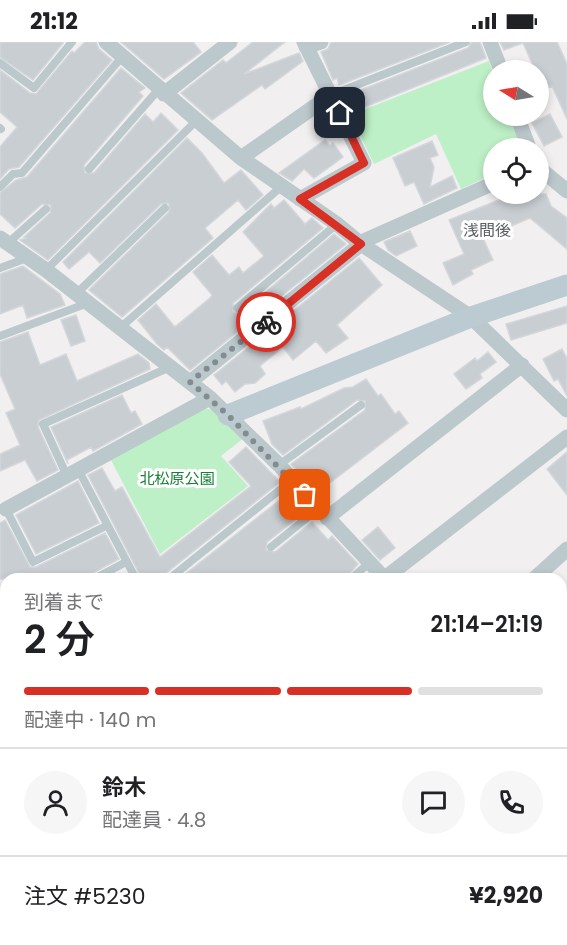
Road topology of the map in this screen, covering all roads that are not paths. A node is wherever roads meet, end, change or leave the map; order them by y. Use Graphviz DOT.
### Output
graph roads {
  1 [pos="72,42"];
  2 [pos="106,42"];
  3 [pos="230,42"];
  4 [pos="466,42"];
  5 [pos="490,42"];
  6 [pos="310,44"];
  7 [pos="122,57"];
  8 [pos="497,60"];
  9 [pos="0,63"];
  10 [pos="162,92"];
  11 [pos="331,95"];
  12 [pos="195,122"];
  13 [pos="241,158"];
  14 [pos="88,169"];
  15 [pos="549,176"];
  16 [pos="282,186"];
  17 [pos="0,187"];
  18 [pos="483,188"];
  19 [pos="567,191"];
  20 [pos="300,199"];
  21 [pos="165,208"];
  22 [pos="46,209"];
  23 [pos="337,224"];
  24 [pos="4,240"];
  25 [pos="360,243"];
  26 [pos="28,258"];
  27 [pos="0,268"];
  28 [pos="46,270"];
  29 [pos="567,285"];
  30 [pos="82,298"];
  31 [pos="237,308"];
  32 [pos="471,317"];
  33 [pos="121,327"];
  34 [pos="0,336"];
  35 [pos="522,365"];
  36 [pos="170,367"];
  37 [pos="190,382"];
  38 [pos="210,398"];
  39 [pos="361,405"];
  40 [pos="567,410"];
  41 [pos="228,415"];
  42 [pos="567,437"];
  43 [pos="279,465"];
  44 [pos="73,473"];
  45 [pos="292,480"];
  46 [pos="6,509"];
  47 [pos="322,514"];
  48 [pos="106,526"];
  49 [pos="271,547"];
  50 [pos="567,550"];
  51 [pos="126,562"];
  52 [pos="370,562"];
  53 [pos="105,573"];
  54 [pos="132,573"];
  55 [pos="177,573"];
  56 [pos="358,573"];
  57 [pos="380,573"];
  58 [pos="393,573"];
  59 [pos="541,573"];
  1 -- 9 [label="lane"];
  2 -- 7 [label="street"];
  3 -- 10 [label="street"];
  4 -- 11 [label="lane"];
  5 -- 8 [label="street"];
  6 -- 11 [label="street"];
  7 -- 10 [label="street"];
  7 -- 17 [label="lane"];
  10 -- 12 [label="street"];
  10 -- 14 [label="lane"];
  11 -- 13 [label="street"];
  11 -- 20 [label="street"];
  12 -- 13 [label="street"];
  12 -- 28 [label="lane"];
  13 -- 16 [label="street"];
  15 -- 19 [label="street"];
  16 -- 20 [label="street"];
  16 -- 33 [label="lane"];
  18 -- 25 [label="street"];
  20 -- 23 [label="street"];
  21 -- 30 [label="lane"];
  22 -- 24 [label="lane"];
  23 -- 25 [label="street"];
  23 -- 31 [label="lane"];
  24 -- 26 [label="street"];
  25 -- 32 [label="street"];
  25 -- 37 [label="street"];
  26 -- 27 [label="lane"];
  26 -- 28 [label="street"];
  28 -- 30 [label="street"];
  29 -- 32 [label="street"];
  30 -- 33 [label="street"];
  30 -- 34 [label="lane"];
  32 -- 35 [label="street"];
  32 -- 41 [label="street"];
  33 -- 36 [label="street"];
  35 -- 40 [label="street"];
  35 -- 47 [label="street"];
  36 -- 37 [label="street"];
  36 -- 44 [label="lane"];
  37 -- 38 [label="street"];
  38 -- 41 [label="street"];
  38 -- 44 [label="street"];
  39 -- 43 [label="lane"];
  41 -- 43 [label="street"];
  42 -- 58 [label="street"];
  43 -- 45 [label="street"];
  44 -- 46 [label="street"];
  44 -- 48 [label="lane"];
  45 -- 47 [label="street"];
  45 -- 55 [label="lane"];
  46 -- 48 [label="lane"];
  47 -- 49 [label="lane"];
  47 -- 52 [label="street"];
  48 -- 51 [label="lane"];
  50 -- 59 [label="street"];
  51 -- 53 [label="lane"];
  51 -- 54 [label="lane"];
  52 -- 56 [label="lane"];
  52 -- 57 [label="street"];
}
